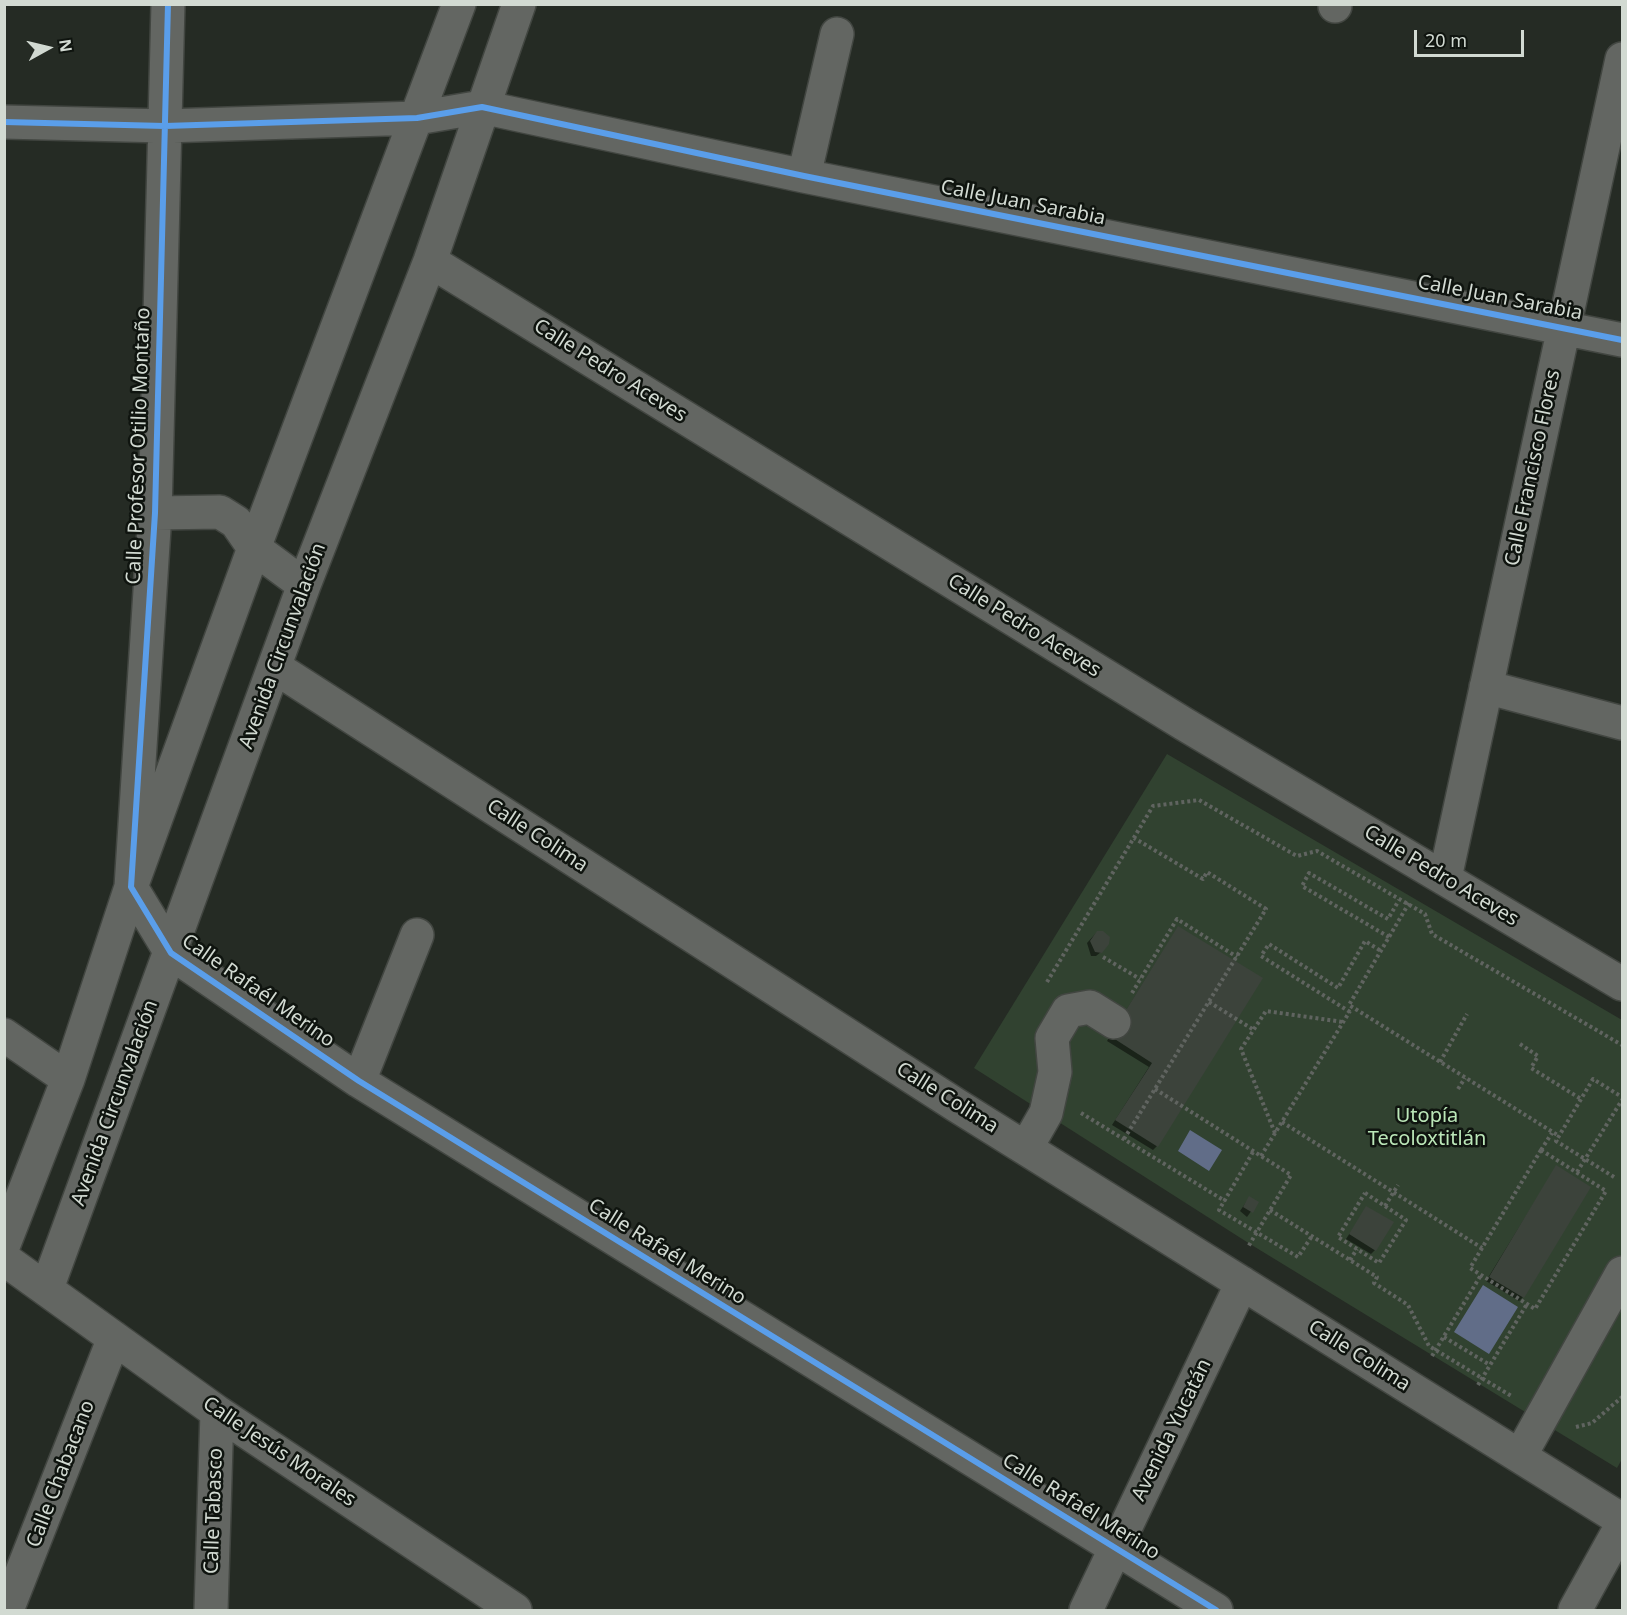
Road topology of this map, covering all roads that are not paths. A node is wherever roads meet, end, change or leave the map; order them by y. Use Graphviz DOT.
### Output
graph roads {
  1 [pos="168,4"];
  2 [pos="459,4"];
  3 [pos="519,4"];
  4 [pos="837,34"];
  5 [pos="1623,59"];
  6 [pos="482,107"];
  7 [pos="417,118"];
  8 [pos="4,122"];
  9 [pos="165,126"];
  10 [pos="804,176"];
  11 [pos="430,261"];
  12 [pos="1564,328"];
  13 [pos="1623,340"];
  14 [pos="156,513"];
  15 [pos="254,548"];
  16 [pos="304,585"];
  17 [pos="276,668"];
  18 [pos="1486,687"];
  19 [pos="1623,723"];
  20 [pos="1444,878"];
  21 [pos="132,887"];
  22 [pos="417,935"];
  23 [pos="171,953"];
  24 [pos="1623,984"];
  25 [pos="1114,1022"];
  26 [pos="4,1035"];
  27 [pos="68,1079"];
  28 [pos="359,1081"];
  29 [pos="1026,1148"];
  30 [pos="4,1244"];
  31 [pos="4,1259"];
  32 [pos="1623,1273"];
  33 [pos="1237,1280"];
  34 [pos="47,1288"];
  35 [pos="114,1338"];
  36 [pos="217,1412"];
  37 [pos="1520,1456"];
  38 [pos="1623,1522"];
  39 [pos="1116,1548"];
  40 [pos="8,1611"];
  41 [pos="211,1611"];
  42 [pos="515,1611"];
  43 [pos="1086,1611"];
  44 [pos="1216,1611"];
  45 [pos="1575,1611"];
  1 -- 9 [label="street, Calle Profesor Otilio Montaño"];
  2 -- 7 [label="street"];
  3 -- 6 [label="street, Avenida Circunvalación"];
  4 -- 10 [label="street"];
  5 -- 12 [label="street, Calle Francisco Flores"];
  6 -- 7 [label="street, Calle Juan Sarabia"];
  6 -- 10 [label="street, Calle Juan Sarabia"];
  6 -- 11 [label="street, Avenida Circunvalación"];
  7 -- 9 [label="street, Calle Juan Sarabia"];
  7 -- 15 [label="street"];
  8 -- 9 [label="street, Calle Juan Sarabia"];
  9 -- 14 [label="street, Calle Profesor Otilio Montaño"];
  10 -- 12 [label="street, Calle Juan Sarabia"];
  11 -- 16 [label="street, Avenida Circunvalación"];
  11 -- 20 [label="street, Calle Pedro Aceves"];
  12 -- 13 [label="street, Calle Juan Sarabia"];
  12 -- 18 [label="street, Calle Francisco Flores"];
  14 -- 15 [label="street"];
  14 -- 21 [label="street, Calle Profesor Otilio Montaño"];
  15 -- 16 [label="street"];
  15 -- 21 [label="street"];
  16 -- 17 [label="street, Avenida Circunvalación"];
  17 -- 23 [label="street, Avenida Circunvalación"];
  17 -- 29 [label="street, Calle Colima"];
  18 -- 19 [label="street"];
  18 -- 20 [label="street, Calle Francisco Flores"];
  20 -- 24 [label="street, Calle Pedro Aceves"];
  21 -- 23 [label="street, Calle Rafaél Merino"];
  21 -- 27 [label="street"];
  22 -- 28 [label="street"];
  23 -- 28 [label="street, Calle Rafaél Merino"];
  23 -- 34 [label="street, Avenida Circunvalación"];
  25 -- 29 [label="street"];
  26 -- 27 [label="street"];
  27 -- 30 [label="street"];
  28 -- 39 [label="street, Calle Rafaél Merino"];
  29 -- 33 [label="street, Calle Colima"];
  31 -- 34 [label="street, Calle Jesús Morales"];
  32 -- 37 [label="street"];
  33 -- 37 [label="street, Calle Colima"];
  33 -- 39 [label="street, Avenida Yucatán"];
  34 -- 35 [label="street, Calle Jesús Morales"];
  35 -- 36 [label="street, Calle Jesús Morales"];
  35 -- 40 [label="street, Calle Chabacano"];
  36 -- 41 [label="street, Calle Tabasco"];
  36 -- 42 [label="street, Calle Jesús Morales"];
  37 -- 38 [label="street, Calle Colima"];
  38 -- 45 [label="street"];
  39 -- 43 [label="street, Avenida Yucatán"];
  39 -- 44 [label="street, Calle Rafaél Merino"];
}
